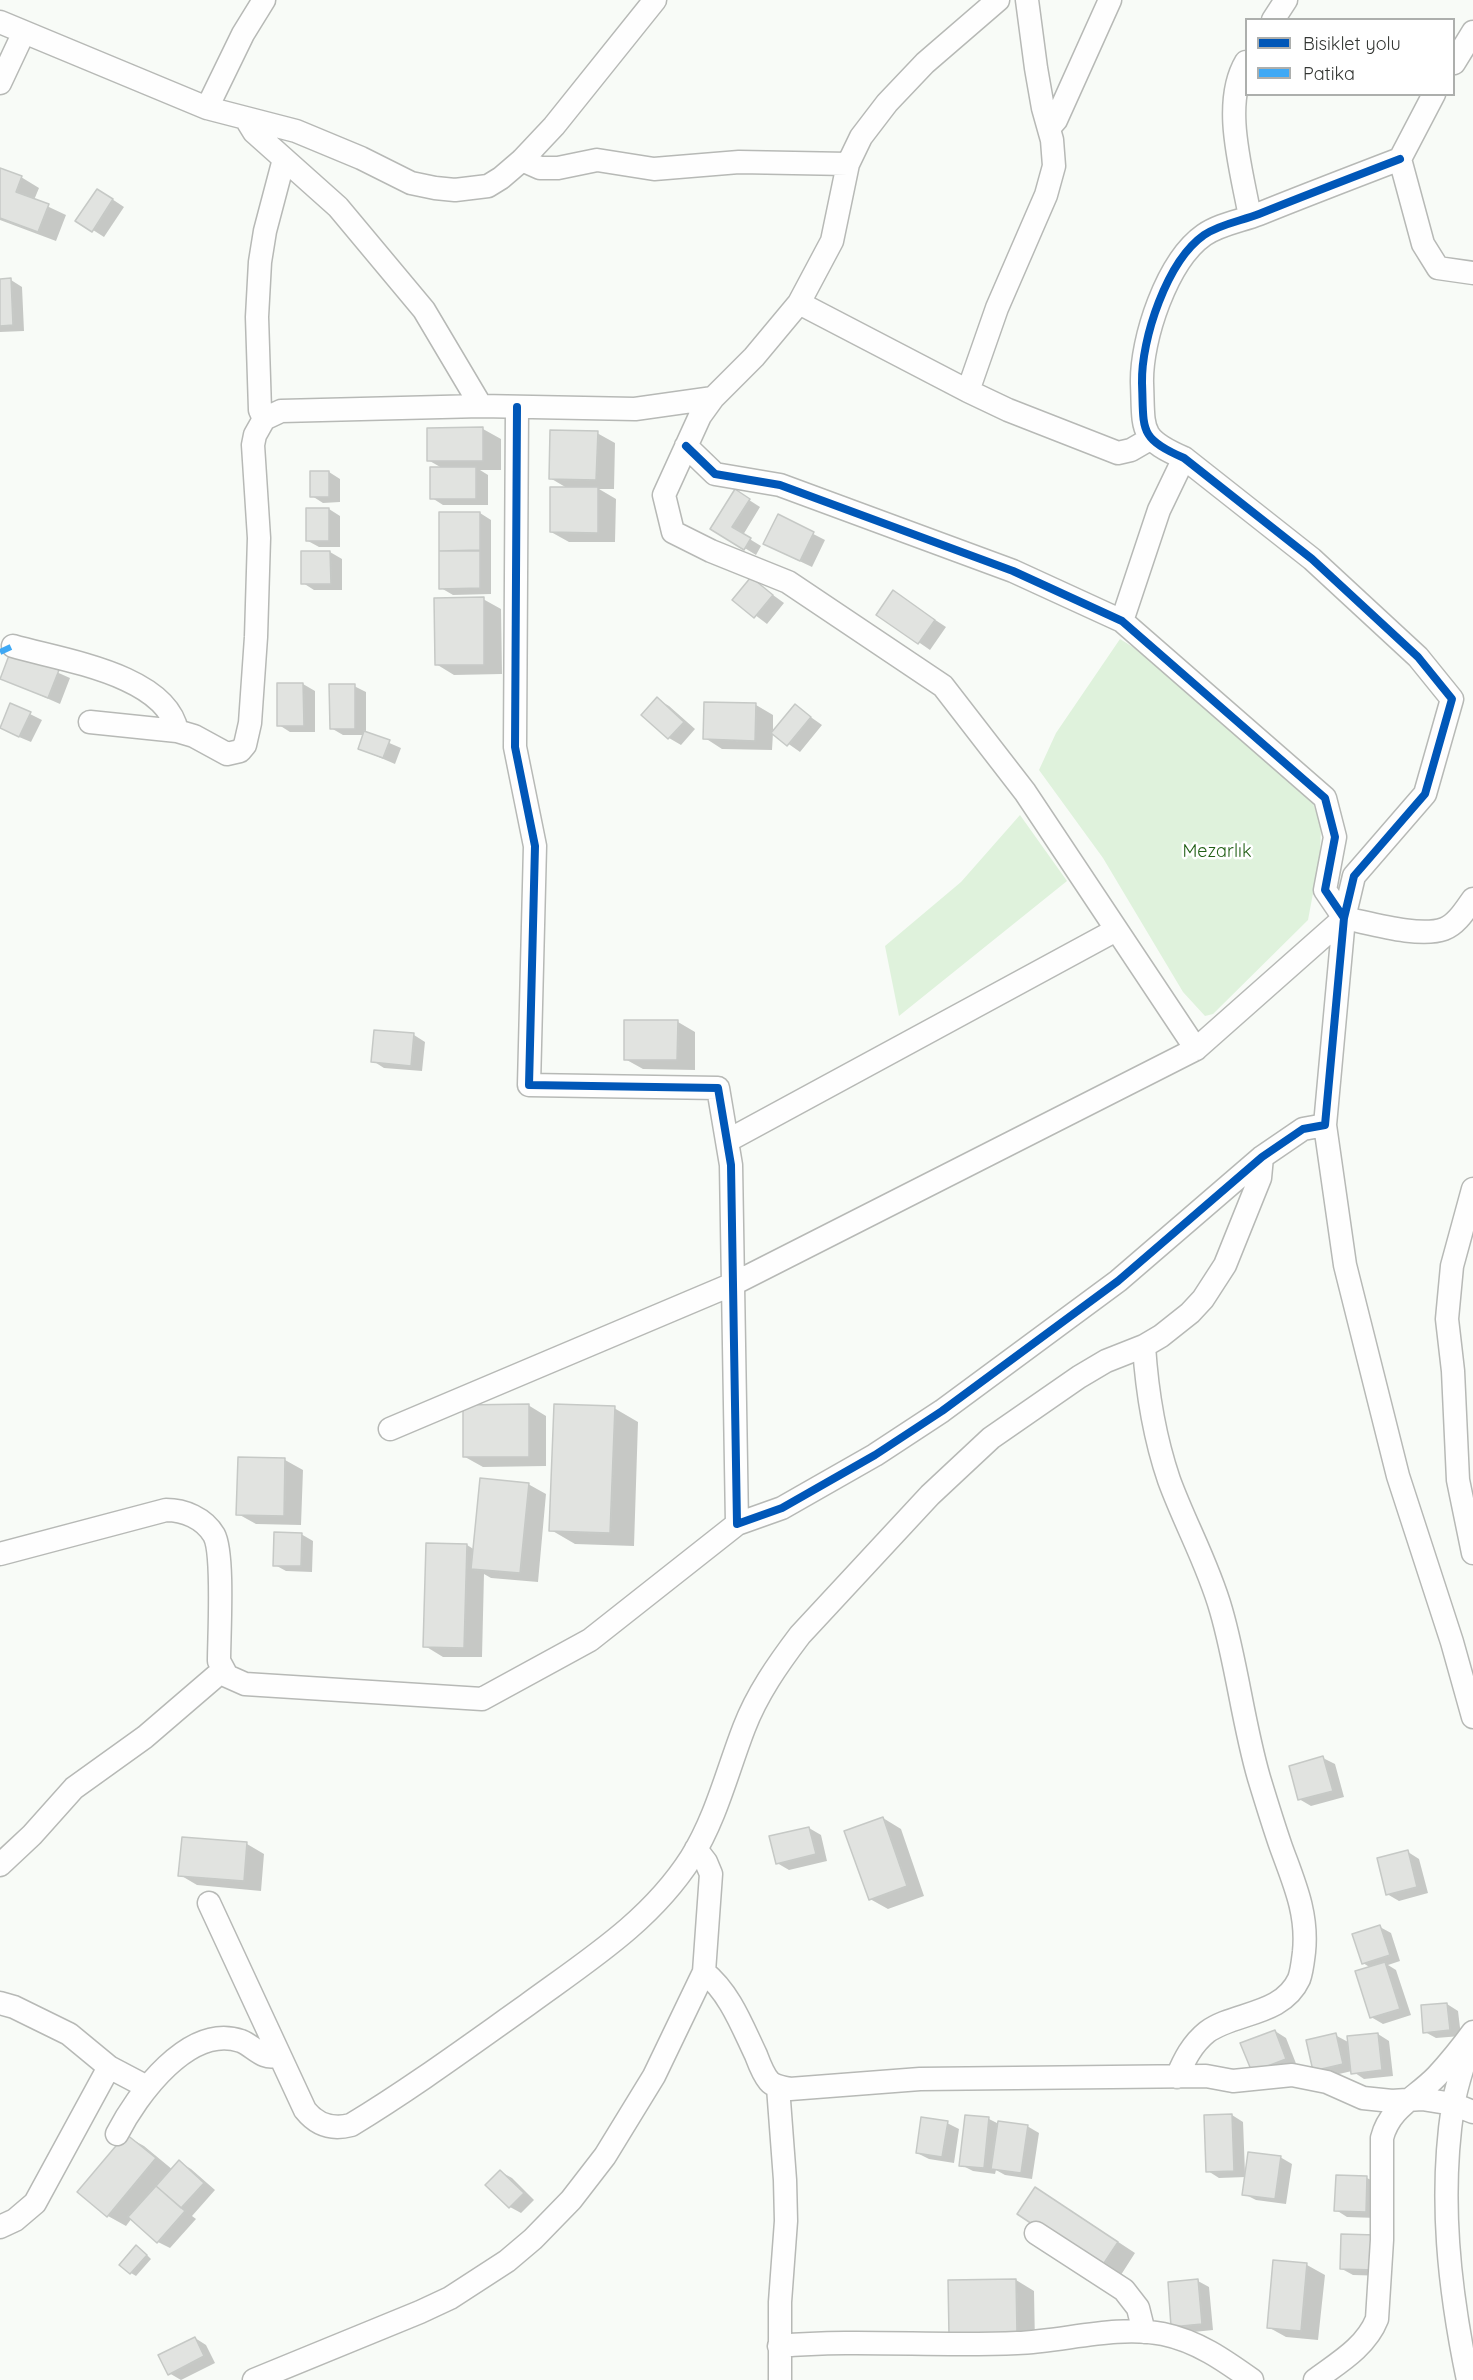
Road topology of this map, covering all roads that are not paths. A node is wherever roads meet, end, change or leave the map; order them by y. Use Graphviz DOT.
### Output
graph roads {
  1 [pos="264,0"];
  2 [pos="655,0"];
  3 [pos="999,0"];
  4 [pos="1027,0"];
  5 [pos="1110,0"];
  6 [pos="1286,0"];
  7 [pos="1274,18"];
  8 [pos="0,22"];
  9 [pos="24,32"];
  10 [pos="1473,32"];
  11 [pos="1455,61"];
  12 [pos="1245,64"];
  13 [pos="0,83"];
  14 [pos="1433,96"];
  15 [pos="207,108"];
  16 [pos="246,119"];
  17 [pos="1048,128"];
  18 [pos="285,159"];
  19 [pos="1400,159"];
  20 [pos="522,160"];
  21 [pos="848,164"];
  22 [pos="1250,217"];
  23 [pos="1473,273"];
  24 [pos="799,303"];
  25 [pos="968,391"];
  26 [pos="713,398"];
  27 [pos="481,406"];
  28 [pos="517,407"];
  29 [pos="264,419"];
  30 [pos="1150,439"];
  31 [pos="686,446"];
  32 [pos="1184,458"];
  33 [pos="1122,621"];
  34 [pos="13,646"];
  35 [pos="90,722"];
  36 [pos="177,731"];
  37 [pos="1472,905"];
  38 [pos="1344,918"];
  39 [pos="1116,930"];
  40 [pos="1196,1049"];
  41 [pos="1325,1125"];
  42 [pos="727,1141"];
  43 [pos="1262,1157"];
  44 [pos="1473,1188"];
  45 [pos="733,1284"];
  46 [pos="1144,1346"];
  47 [pos="390,1430"];
  48 [pos="737,1524"];
  49 [pos="1473,1553"];
  50 [pos="0,1554"];
  51 [pos="223,1670"];
  52 [pos="1473,1717"];
  53 [pos="696,1849"];
  54 [pos="0,1865"];
  55 [pos="209,1903"];
  56 [pos="704,1972"];
  57 [pos="0,2003"];
  58 [pos="1473,2031"];
  59 [pos="278,2055"];
  60 [pos="109,2067"];
  61 [pos="1177,2077"];
  62 [pos="778,2086"];
  63 [pos="147,2087"];
  64 [pos="1410,2100"];
  65 [pos="1463,2108"];
  66 [pos="117,2134"];
  67 [pos="0,2227"];
  68 [pos="1036,2233"];
  69 [pos="1144,2332"];
  70 [pos="779,2346"];
  71 [pos="254,2380"];
  72 [pos="780,2380"];
  73 [pos="1252,2380"];
  74 [pos="1315,2380"];
  75 [pos="1468,2380"];
  1 -- 15 [label="street"];
  2 -- 20 [label="street"];
  3 -- 21 [label="street"];
  4 -- 17 [label="street"];
  5 -- 17 [label="street"];
  6 -- 7 [label="street"];
  8 -- 9 [label="street"];
  9 -- 13 [label="street"];
  9 -- 15 [label="street"];
  10 -- 11 [label="street"];
  12 -- 22 [label="street"];
  14 -- 19 [label="street"];
  15 -- 16 [label="street"];
  16 -- 18 [label="street"];
  16 -- 20 [label="street"];
  17 -- 25 [label="street"];
  18 -- 27 [label="street"];
  18 -- 29 [label="street"];
  19 -- 22 [label="street"];
  19 -- 23 [label="street"];
  20 -- 21 [label="street"];
  21 -- 24 [label="street"];
  22 -- 30 [label="street"];
  24 -- 25 [label="street"];
  24 -- 26 [label="street"];
  25 -- 30 [label="street"];
  26 -- 28 [label="street"];
  26 -- 31 [label="street"];
  27 -- 28 [label="street"];
  27 -- 29 [label="street"];
  28 -- 42 [label="street"];
  29 -- 36 [label="street"];
  30 -- 32 [label="street"];
  31 -- 33 [label="street"];
  31 -- 39 [label="street"];
  32 -- 33 [label="street"];
  32 -- 38 [label="street"];
  33 -- 38 [label="street"];
  34 -- 36 [label="street"];
  35 -- 36 [label="street"];
  37 -- 38 [label="street"];
  38 -- 40 [label="street"];
  38 -- 41 [label="street"];
  39 -- 40 [label="street"];
  39 -- 42 [label="street"];
  40 -- 45 [label="street"];
  41 -- 43 [label="street"];
  41 -- 52 [label="street"];
  42 -- 45 [label="street"];
  43 -- 46 [label="street"];
  43 -- 48 [label="street"];
  44 -- 49 [label="street"];
  45 -- 47 [label="street"];
  45 -- 48 [label="street"];
  46 -- 53 [label="street"];
  46 -- 61 [label="street"];
  48 -- 51 [label="street"];
  50 -- 51 [label="street"];
  51 -- 54 [label="street"];
  53 -- 56 [label="street"];
  53 -- 59 [label="street"];
  55 -- 59 [label="street"];
  56 -- 62 [label="street"];
  56 -- 71 [label="street"];
  57 -- 60 [label="street"];
  58 -- 64 [label="street"];
  58 -- 65 [label="street"];
  59 -- 63 [label="street"];
  60 -- 63 [label="street"];
  60 -- 67 [label="street"];
  61 -- 62 [label="street"];
  61 -- 64 [label="street"];
  62 -- 70 [label="street"];
  63 -- 66 [label="street"];
  64 -- 65 [label="street"];
  64 -- 74 [label="street"];
  65 -- 75 [label="street"];
  68 -- 69 [label="street"];
  69 -- 70 [label="street"];
  69 -- 73 [label="street"];
  70 -- 72 [label="street"];
}
